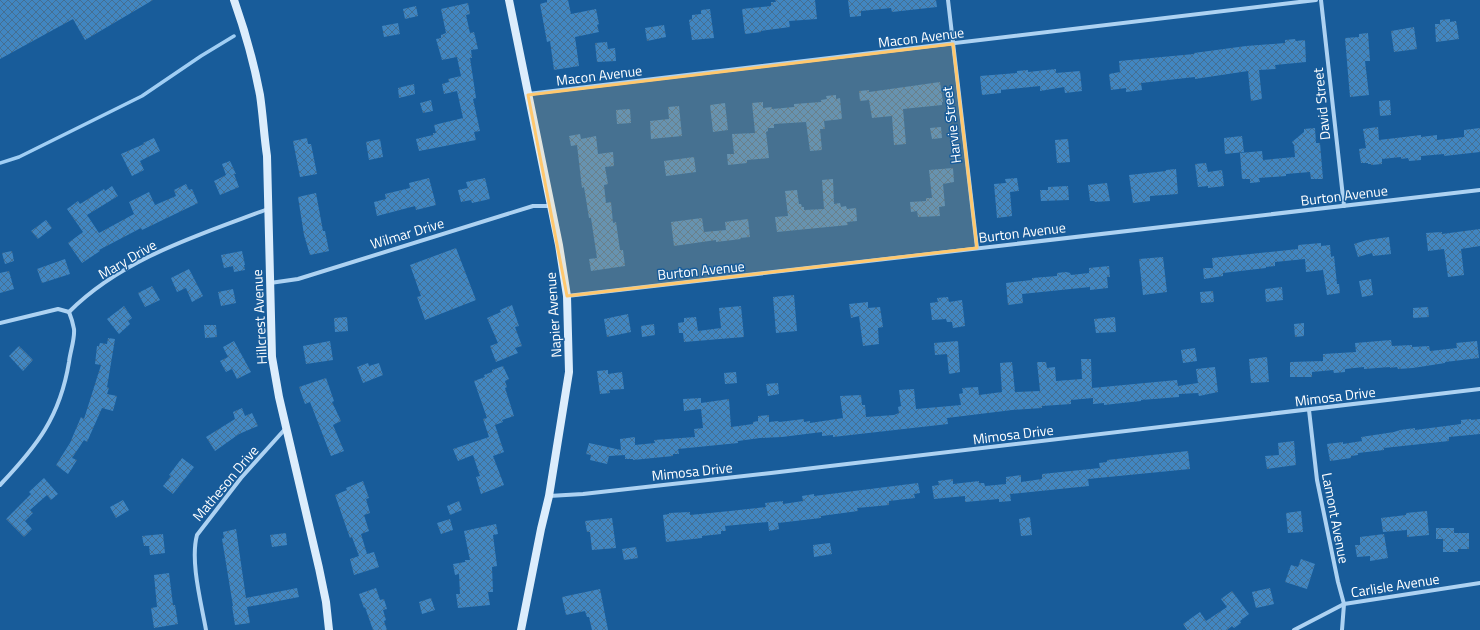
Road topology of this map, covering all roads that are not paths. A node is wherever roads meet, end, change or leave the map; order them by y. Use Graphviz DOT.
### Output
graph roads {
  1 [pos="234,0"];
  2 [pos="509,0"];
  3 [pos="948,0"];
  4 [pos="1316,0"];
  5 [pos="1321,0"];
  6 [pos="952,44"];
  7 [pos="528,94"];
  8 [pos="1480,190"];
  9 [pos="551,206"];
  10 [pos="1344,206"];
  11 [pos="268,209"];
  12 [pos="977,248"];
  13 [pos="270,283"];
  14 [pos="567,296"];
  15 [pos="69,312"];
  16 [pos="0,323"];
  17 [pos="1480,389"];
  18 [pos="1309,410"];
  19 [pos="286,428"];
  20 [pos="0,485"];
  21 [pos="549,496"];
  22 [pos="1480,584"];
  23 [pos="1344,604"];
  24 [pos="206,630"];
  25 [pos="329,630"];
  26 [pos="521,630"];
  27 [pos="1294,630"];
  28 [pos="1342,630"];
  1 -- 11 [label="street, Hillcrest Avenue"];
  2 -- 7 [label="street, Napier Avenue"];
  3 -- 6 [label="street, Harvie Street"];
  4 -- 6 [label="street, Macon Avenue"];
  5 -- 10 [label="street, David Street"];
  6 -- 7 [label="street, Macon Avenue"];
  6 -- 12 [label="street, Harvie Street"];
  7 -- 9 [label="street, Napier Avenue"];
  8 -- 10 [label="street, Burton Avenue"];
  9 -- 13 [label="street, Wilmar Drive"];
  9 -- 14 [label="street, Napier Avenue"];
  10 -- 12 [label="street, Burton Avenue"];
  11 -- 13 [label="street, Hillcrest Avenue"];
  11 -- 15 [label="street, Mary Drive"];
  12 -- 14 [label="street, Burton Avenue"];
  13 -- 19 [label="street, Hillcrest Avenue"];
  14 -- 21 [label="street, Napier Avenue"];
  15 -- 16 [label="street"];
  15 -- 20 [label="street"];
  17 -- 18 [label="street, Mimosa Drive"];
  18 -- 21 [label="street, Mimosa Drive"];
  18 -- 23 [label="street, Lamont Avenue"];
  19 -- 24 [label="street, Matheson Drive"];
  19 -- 25 [label="street, Hillcrest Avenue"];
  21 -- 26 [label="street, Napier Avenue"];
  22 -- 23 [label="street, Carlisle Avenue"];
  23 -- 27 [label="street, Carlisle Avenue"];
  23 -- 28 [label="street, Lamont Avenue"];
}
